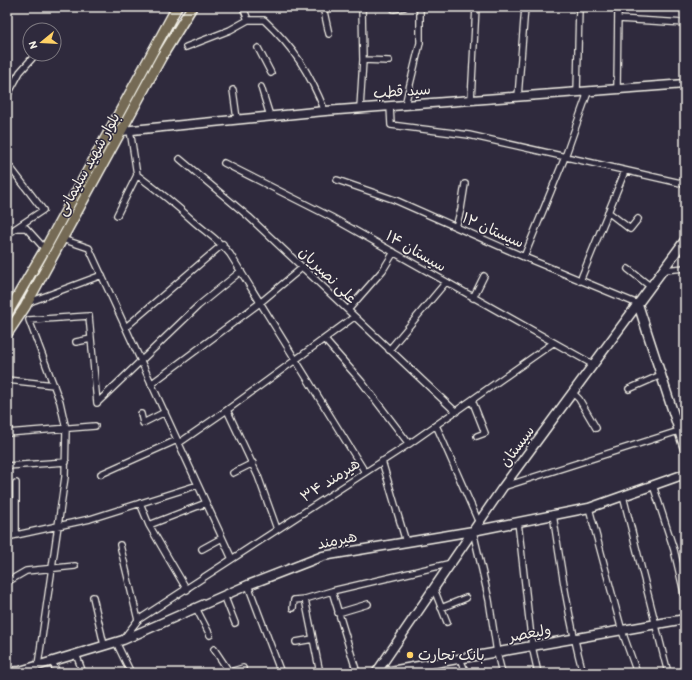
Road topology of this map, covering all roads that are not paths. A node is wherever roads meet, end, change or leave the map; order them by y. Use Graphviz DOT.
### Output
graph roads {
  1 [pos="177,7"];
  2 [pos="192,7"];
  3 [pos="243,7"];
  4 [pos="323,7"];
  5 [pos="362,7"];
  6 [pos="404,7"];
  7 [pos="420,7"];
  8 [pos="476,7"];
  9 [pos="525,7"];
  10 [pos="579,7"];
  11 [pos="618,7"];
  12 [pos="394,9"];
  13 [pos="618,18"];
  14 [pos="248,20"];
  15 [pos="685,23"];
  16 [pos="329,34"];
  17 [pos="186,47"];
  18 [pos="258,48"];
  19 [pos="363,60"];
  20 [pos="389,60"];
  21 [pos="29,62"];
  22 [pos="270,73"];
  23 [pos="685,84"];
  24 [pos="261,87"];
  25 [pos="617,89"];
  26 [pos="233,90"];
  27 [pos="577,92"];
  28 [pos="588,92"];
  29 [pos="7,96"];
  30 [pos="518,97"];
  31 [pos="471,100"];
  32 [pos="405,105"];
  33 [pos="390,106"];
  34 [pos="360,108"];
  35 [pos="325,111"];
  36 [pos="270,116"];
  37 [pos="237,119"];
  38 [pos="126,131"];
  39 [pos="565,157"];
  40 [pos="180,159"];
  41 [pos="7,163"];
  42 [pos="224,163"];
  43 [pos="625,171"];
  44 [pos="137,175"];
  45 [pos="337,180"];
  46 [pos="465,184"];
  47 [pos="685,184"];
  48 [pos="608,212"];
  49 [pos="117,215"];
  50 [pos="638,219"];
  51 [pos="456,227"];
  52 [pos="16,228"];
  53 [pos="7,235"];
  54 [pos="62,239"];
  55 [pos="685,240"];
  56 [pos="223,244"];
  57 [pos="45,249"];
  58 [pos="394,252"];
  59 [pos="524,257"];
  60 [pos="303,267"];
  61 [pos="685,268"];
  62 [pos="628,269"];
  63 [pos="664,270"];
  64 [pos="241,271"];
  65 [pos="102,275"];
  66 [pos="484,276"];
  67 [pos="580,281"];
  68 [pos="446,282"];
  69 [pos="651,287"];
  70 [pos="473,298"];
  71 [pos="261,302"];
  72 [pos="27,303"];
  73 [pos="638,304"];
  74 [pos="348,310"];
  75 [pos="7,314"];
  76 [pos="354,317"];
  77 [pos="126,327"];
  78 [pos="7,334"];
  79 [pos="91,339"];
  80 [pos="324,339"];
  81 [pos="76,342"];
  82 [pos="553,343"];
  83 [pos="389,350"];
  84 [pos="296,360"];
  85 [pos="141,361"];
  86 [pos="594,365"];
  87 [pos="661,375"];
  88 [pos="7,380"];
  89 [pos="152,384"];
  90 [pos="54,385"];
  91 [pos="629,390"];
  92 [pos="573,393"];
  93 [pos="472,400"];
  94 [pos="227,410"];
  95 [pos="164,412"];
  96 [pos="456,412"];
  97 [pos="141,414"];
  98 [pos="7,424"];
  99 [pos="436,425"];
  100 [pos="95,426"];
  101 [pos="596,428"];
  102 [pos="66,429"];
  103 [pos="682,430"];
  104 [pos="8,433"];
  105 [pos="476,436"];
  106 [pos="178,441"];
  107 [pos="409,444"];
  108 [pos="685,450"];
  109 [pos="382,461"];
  110 [pos="66,462"];
  111 [pos="253,463"];
  112 [pos="7,466"];
  113 [pos="365,472"];
  114 [pos="233,473"];
  115 [pos="101,474"];
  116 [pos="685,474"];
  117 [pos="16,483"];
  118 [pos="198,484"];
  119 [pos="654,485"];
  120 [pos="503,487"];
  121 [pos="623,496"];
  122 [pos="140,503"];
  123 [pos="206,503"];
  124 [pos="589,508"];
  125 [pos="552,514"];
  126 [pos="518,522"];
  127 [pos="479,523"];
  128 [pos="150,525"];
  129 [pos="58,526"];
  130 [pos="277,528"];
  131 [pos="473,531"];
  132 [pos="16,534"];
  133 [pos="7,537"];
  134 [pos="222,538"];
  135 [pos="406,542"];
  136 [pos="120,545"];
  137 [pos="202,549"];
  138 [pos="232,560"];
  139 [pos="452,563"];
  140 [pos="75,566"];
  141 [pos="51,568"];
  142 [pos="7,582"];
  143 [pos="248,585"];
  144 [pos="434,589"];
  145 [pos="187,590"];
  146 [pos="332,591"];
  147 [pos="224,595"];
  148 [pos="93,597"];
  149 [pos="685,597"];
  150 [pos="466,598"];
  151 [pos="305,600"];
  152 [pos="368,604"];
  153 [pos="196,608"];
  154 [pos="293,608"];
  155 [pos="441,608"];
  156 [pos="338,613"];
  157 [pos="685,619"];
  158 [pos="138,620"];
  159 [pos="446,622"];
  160 [pos="235,623"];
  161 [pos="656,624"];
  162 [pos="622,631"];
  163 [pos="210,634"];
  164 [pos="313,639"];
  165 [pos="574,639"];
  166 [pos="119,641"];
  167 [pos="296,642"];
  168 [pos="104,645"];
  169 [pos="532,646"];
  170 [pos="214,649"];
  171 [pos="497,653"];
  172 [pos="76,654"];
  173 [pos="460,659"];
  174 [pos="52,661"];
  175 [pos="38,665"];
  176 [pos="243,668"];
  177 [pos="7,672"];
  178 [pos="19,672"];
  179 [pos="57,673"];
  180 [pos="83,673"];
  181 [pos="131,673"];
  182 [pos="230,673"];
  183 [pos="282,673"];
  184 [pos="320,673"];
  185 [pos="357,673"];
  186 [pos="376,673"];
  187 [pos="379,673"];
  188 [pos="466,673"];
  189 [pos="502,673"];
  190 [pos="538,673"];
  191 [pos="583,673"];
  192 [pos="637,673"];
  193 [pos="668,673"];
  1 -- 57 [label="main road, بلوار شهید سلیمانی"];
  2 -- 38 [label="main road, بلوار شهید سلیمانی"];
  3 -- 14 [label="street"];
  4 -- 16 [label="street"];
  5 -- 19 [label="street"];
  6 -- 12 [label="street"];
  7 -- 32 [label="street"];
  8 -- 31 [label="street"];
  9 -- 30 [label="street"];
  10 -- 27 [label="street"];
  11 -- 13 [label="street"];
  13 -- 15 [label="street"];
  13 -- 25 [label="street"];
  14 -- 17 [label="street"];
  14 -- 35 [label="street"];
  18 -- 22 [label="street"];
  19 -- 20 [label="street"];
  19 -- 34 [label="street"];
  21 -- 29 [label="street"];
  23 -- 25 [label="street, سید قطب"];
  24 -- 36 [label="street"];
  25 -- 28 [label="street, سید قطب"];
  26 -- 37 [label="street"];
  27 -- 28 [label="street, سید قطب"];
  27 -- 30 [label="street, سید قطب"];
  28 -- 39 [label="street"];
  30 -- 31 [label="street, سید قطب"];
  31 -- 32 [label="street, سید قطب"];
  32 -- 33 [label="street, سید قطب"];
  33 -- 34 [label="street, سید قطب"];
  33 -- 39 [label="street"];
  34 -- 35 [label="street, سید قطب"];
  35 -- 36 [label="street, سید قطب"];
  36 -- 37 [label="street, سید قطب"];
  37 -- 38 [label="street, سید قطب"];
  38 -- 44 [label="street"];
  38 -- 54 [label="main road, بلوار شهید سلیمانی"];
  39 -- 43 [label="street"];
  39 -- 59 [label="street"];
  40 -- 60 [label="street, علی نصیریان"];
  41 -- 52 [label="street"];
  42 -- 58 [label="street, سیستان ۱۴"];
  43 -- 47 [label="street"];
  43 -- 48 [label="street"];
  44 -- 49 [label="street"];
  44 -- 56 [label="street"];
  45 -- 51 [label="street, سیستان ۱۲"];
  46 -- 51 [label="street"];
  48 -- 50 [label="street"];
  48 -- 67 [label="street"];
  51 -- 59 [label="street, سیستان ۱۲"];
  52 -- 53 [label="street"];
  52 -- 57 [label="street"];
  54 -- 65 [label="street"];
  54 -- 72 [label="main road, بلوار شهید سلیمانی"];
  55 -- 63 [label="street, سیستان"];
  56 -- 64 [label="street"];
  56 -- 77 [label="street"];
  57 -- 75 [label="main road, بلوار شهید سلیمانی"];
  58 -- 68 [label="street, سیستان ۱۴"];
  58 -- 74 [label="street"];
  59 -- 67 [label="street, سیستان ۱۲"];
  60 -- 71 [label="street"];
  60 -- 74 [label="street, علی نصیریان"];
  61 -- 63 [label="street"];
  62 -- 69 [label="street"];
  63 -- 69 [label="street, سیستان"];
  64 -- 71 [label="street"];
  64 -- 85 [label="street"];
  65 -- 72 [label="street"];
  65 -- 77 [label="street"];
  66 -- 70 [label="street"];
  67 -- 73 [label="street, سیستان ۱۲"];
  68 -- 70 [label="street, سیستان ۱۴"];
  68 -- 83 [label="street"];
  69 -- 73 [label="street, سیستان"];
  70 -- 82 [label="street, سیستان ۱۴"];
  71 -- 84 [label="street"];
  71 -- 89 [label="street"];
  72 -- 78 [label="main road, بلوار شهید سلیمانی"];
  73 -- 86 [label="street, سیستان"];
  73 -- 87 [label="street"];
  74 -- 76 [label="street, علی نصیریان"];
  76 -- 80 [label="street"];
  76 -- 83 [label="street, علی نصیریان"];
  77 -- 85 [label="street"];
  79 -- 81 [label="street"];
  79 -- 85 [label="street"];
  79 -- 90 [label="street"];
  80 -- 84 [label="street"];
  80 -- 107 [label="street"];
  82 -- 86 [label="street, سیستان ۱۴"];
  82 -- 93 [label="street, هیرمند ۳۴"];
  83 -- 96 [label="street, علی نصیریان"];
  84 -- 94 [label="street"];
  84 -- 113 [label="street"];
  85 -- 89 [label="street"];
  86 -- 92 [label="street, سیستان"];
  87 -- 91 [label="street"];
  87 -- 103 [label="street"];
  88 -- 90 [label="street"];
  89 -- 95 [label="street"];
  90 -- 102 [label="street"];
  92 -- 101 [label="street"];
  92 -- 120 [label="street, سیستان"];
  93 -- 96 [label="street, هیرمند ۳۴"];
  93 -- 105 [label="street"];
  94 -- 106 [label="street"];
  94 -- 111 [label="street"];
  95 -- 97 [label="street"];
  95 -- 106 [label="street"];
  96 -- 99 [label="street, هیرمند ۳۴"];
  98 -- 104 [label="street"];
  99 -- 107 [label="street, هیرمند ۳۴"];
  99 -- 127 [label="street"];
  100 -- 102 [label="street"];
  102 -- 104 [label="street"];
  102 -- 110 [label="street"];
  103 -- 108 [label="street"];
  103 -- 120 [label="street"];
  106 -- 115 [label="street"];
  106 -- 118 [label="street"];
  107 -- 109 [label="street, هیرمند ۳۴"];
  109 -- 113 [label="street, هیرمند ۳۴"];
  109 -- 135 [label="street"];
  110 -- 112 [label="street"];
  110 -- 129 [label="street"];
  111 -- 114 [label="street"];
  111 -- 130 [label="street"];
  113 -- 130 [label="street, هیرمند ۳۴"];
  116 -- 119 [label="street, هیرمند"];
  117 -- 132 [label="street"];
  118 -- 122 [label="street"];
  118 -- 123 [label="street"];
  119 -- 121 [label="street, هیرمند"];
  119 -- 149 [label="street"];
  120 -- 127 [label="street, سیستان"];
  121 -- 124 [label="street, هیرمند"];
  121 -- 161 [label="street"];
  122 -- 128 [label="street"];
  122 -- 129 [label="street"];
  123 -- 128 [label="street"];
  123 -- 134 [label="street"];
  124 -- 125 [label="street, هیرمند"];
  124 -- 162 [label="street"];
  125 -- 126 [label="street, هیرمند"];
  125 -- 165 [label="street"];
  126 -- 131 [label="street, هیرمند"];
  126 -- 169 [label="street"];
  127 -- 131 [label="street, سیستان"];
  128 -- 145 [label="street"];
  129 -- 132 [label="street"];
  129 -- 141 [label="street"];
  130 -- 138 [label="street, هیرمند ۳۴"];
  131 -- 135 [label="street, هیرمند"];
  131 -- 139 [label="street, سیستان"];
  131 -- 171 [label="street"];
  132 -- 133 [label="street"];
  134 -- 137 [label="street"];
  134 -- 138 [label="street"];
  135 -- 143 [label="street, هیرمند"];
  136 -- 158 [label="street"];
  138 -- 145 [label="street, هیرمند ۳۴"];
  139 -- 144 [label="street, سیستان"];
  139 -- 146 [label="street"];
  140 -- 141 [label="street"];
  141 -- 142 [label="street"];
  141 -- 175 [label="street"];
  143 -- 147 [label="street, هیرمند"];
  143 -- 183 [label="street"];
  144 -- 155 [label="street"];
  144 -- 186 [label="street, سیستان"];
  145 -- 158 [label="street, هیرمند ۳۴"];
  146 -- 151 [label="street"];
  146 -- 156 [label="street"];
  147 -- 153 [label="street, هیرمند"];
  147 -- 160 [label="street"];
  148 -- 168 [label="street"];
  150 -- 155 [label="street"];
  151 -- 154 [label="street"];
  151 -- 164 [label="street"];
  152 -- 156 [label="street"];
  153 -- 163 [label="street"];
  153 -- 166 [label="street, هیرمند"];
  155 -- 159 [label="street"];
  156 -- 185 [label="street"];
  157 -- 161 [label="street, ولیعصر"];
  158 -- 166 [label="street, هیرمند ۳۴"];
  161 -- 162 [label="street, ولیعصر"];
  161 -- 193 [label="street"];
  162 -- 165 [label="street, ولیعصر"];
  162 -- 192 [label="street"];
  164 -- 167 [label="street"];
  164 -- 184 [label="street"];
  165 -- 169 [label="street, ولیعصر"];
  165 -- 191 [label="street"];
  166 -- 168 [label="street, هیرمند"];
  166 -- 181 [label="street"];
  168 -- 172 [label="street, هیرمند"];
  169 -- 171 [label="street, ولیعصر"];
  169 -- 190 [label="street"];
  170 -- 182 [label="street"];
  171 -- 173 [label="street, ولیعصر"];
  171 -- 189 [label="street"];
  172 -- 174 [label="street, هیرمند"];
  172 -- 180 [label="street"];
  173 -- 187 [label="street, ولیعصر"];
  173 -- 188 [label="street"];
  174 -- 175 [label="street, هیرمند"];
  174 -- 179 [label="street"];
  175 -- 178 [label="street, هیرمند"];
  176 -- 182 [label="street"];
  177 -- 178 [label="street, هیرمند"];
}
